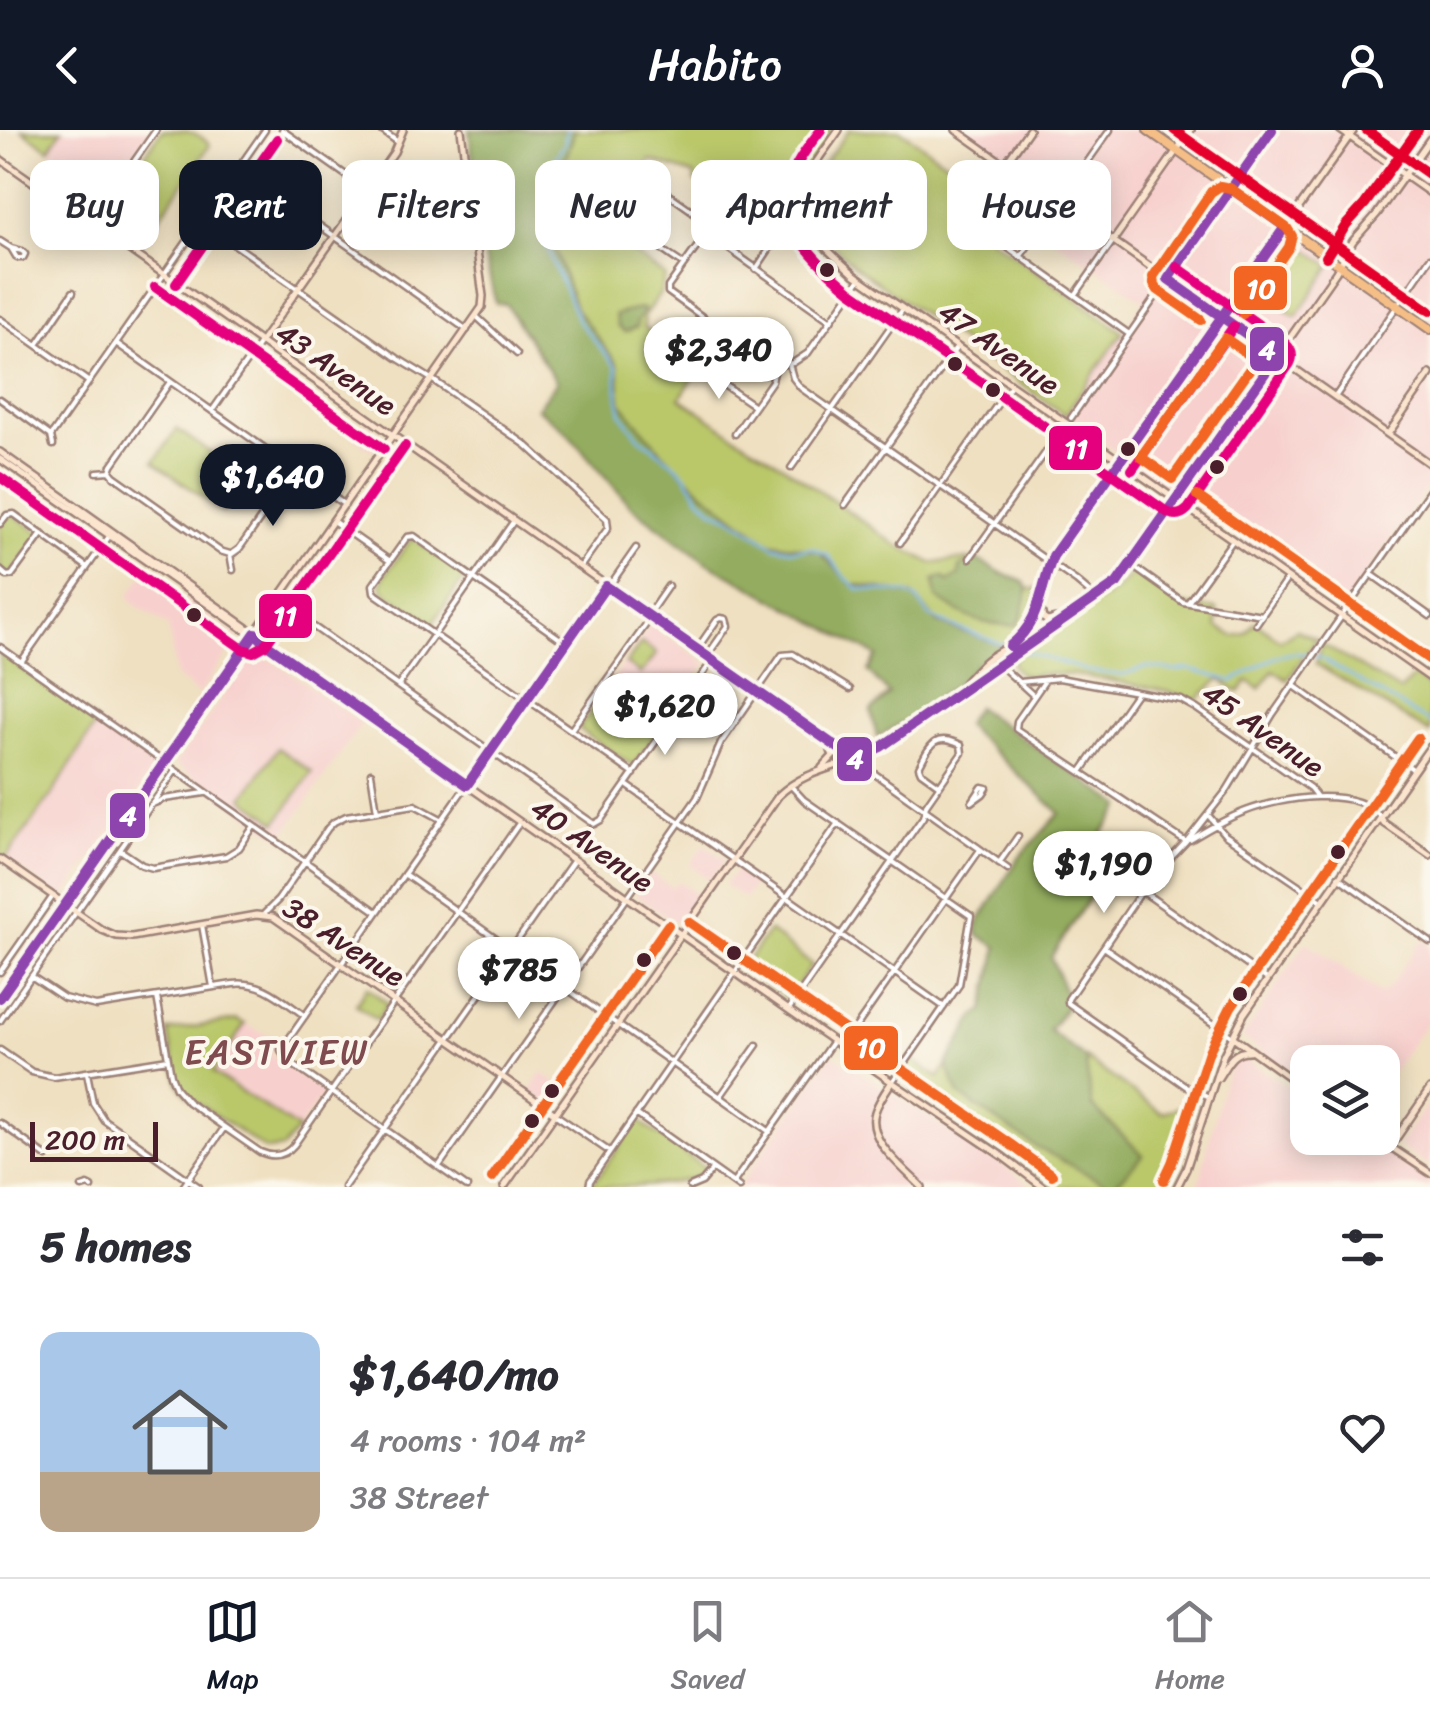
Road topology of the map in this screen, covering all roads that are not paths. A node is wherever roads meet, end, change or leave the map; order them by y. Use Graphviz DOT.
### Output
graph roads {
  1 [pos="156,130"];
  2 [pos="282,130"];
  3 [pos="381,130"];
  4 [pos="403,130"];
  5 [pos="462,130"];
  6 [pos="840,130"];
  7 [pos="956,130"];
  8 [pos="1029,130"];
  9 [pos="1110,130"];
  10 [pos="1148,130"];
  11 [pos="1192,130"];
  12 [pos="1272,130"];
  13 [pos="1340,130"];
  14 [pos="261,131"];
  15 [pos="1352,133"];
  16 [pos="1430,138"];
  17 [pos="398,142"];
  18 [pos="1177,150"];
  19 [pos="135,160"];
  20 [pos="243,160"];
  21 [pos="387,160"];
  22 [pos="999,160"];
  23 [pos="1008,160"];
  24 [pos="1089,160"];
  25 [pos="1,161"];
  26 [pos="342,172"];
  27 [pos="1404,175"];
  28 [pos="30,181"];
  29 [pos="1231,189"];
  30 [pos="1430,193"];
  31 [pos="691,211"];
  32 [pos="342,226"];
  33 [pos="1285,227"];
  34 [pos="322,228"];
  35 [pos="334,237"];
  36 [pos="1111,238"];
  37 [pos="1114,240"];
  38 [pos="0,241"];
  39 [pos="11,248"];
  40 [pos="130,250"];
  41 [pos="181,250"];
  42 [pos="242,250"];
  43 [pos="695,250"];
  44 [pos="730,250"];
  45 [pos="769,250"];
  46 [pos="1011,250"];
  47 [pos="1025,250"];
  48 [pos="1020,257"];
  49 [pos="1430,258"];
  50 [pos="684,265"];
  51 [pos="1340,266"];
  52 [pos="756,269"];
  53 [pos="164,274"];
  54 [pos="860,279"];
  55 [pos="1168,279"];
  56 [pos="298,290"];
  57 [pos="74,292"];
  58 [pos="1075,296"];
  59 [pos="1397,306"];
  60 [pos="903,309"];
  61 [pos="476,317"];
  62 [pos="1222,317"];
  63 [pos="0,319"];
  64 [pos="831,321"];
  65 [pos="1430,329"];
  66 [pos="467,331"];
  67 [pos="1129,334"];
  68 [pos="260,343"];
  69 [pos="116,344"];
  70 [pos="37,345"];
  71 [pos="958,347"];
  72 [pos="517,354"];
  73 [pos="1277,356"];
  74 [pos="776,364"];
  75 [pos="789,364"];
  76 [pos="703,371"];
  77 [pos="1430,374"];
  78 [pos="433,380"];
  79 [pos="88,382"];
  80 [pos="170,382"];
  81 [pos="1011,385"];
  82 [pos="1335,397"];
  83 [pos="0,399"];
  84 [pos="754,406"];
  85 [pos="832,409"];
  86 [pos="212,411"];
  87 [pos="1068,420"];
  88 [pos="735,434"];
  89 [pos="1388,434"];
  90 [pos="51,436"];
  91 [pos="393,436"];
  92 [pos="53,445"];
  93 [pos="886,448"];
  94 [pos="0,455"];
  95 [pos="1120,461"];
  96 [pos="1430,464"];
  97 [pos="791,468"];
  98 [pos="294,470"];
  99 [pos="110,471"];
  100 [pos="97,472"];
  101 [pos="940,486"];
  102 [pos="1430,490"];
  103 [pos="1176,500"];
  104 [pos="345,505"];
  105 [pos="845,506"];
  106 [pos="513,521"];
  107 [pos="333,522"];
  108 [pos="0,524"];
  109 [pos="995,524"];
  110 [pos="42,534"];
  111 [pos="110,534"];
  112 [pos="1232,540"];
  113 [pos="900,543"];
  114 [pos="636,548"];
  115 [pos="230,554"];
  116 [pos="970,558"];
  117 [pos="390,561"];
  118 [pos="1050,563"];
  119 [pos="1131,565"];
  120 [pos="87,567"];
  121 [pos="580,568"];
  122 [pos="0,570"];
  123 [pos="232,570"];
  124 [pos="1371,574"];
  125 [pos="474,578"];
  126 [pos="1288,579"];
  127 [pos="668,586"];
  128 [pos="607,587"];
  129 [pos="1096,598"];
  130 [pos="1041,601"];
  131 [pos="1188,603"];
  132 [pos="1430,606"];
  133 [pos="1074,614"];
  134 [pos="1428,614"];
  135 [pos="1262,615"];
  136 [pos="648,616"];
  137 [pos="1341,616"];
  138 [pos="1256,624"];
  139 [pos="314,627"];
  140 [pos="434,634"];
  141 [pos="254,635"];
  142 [pos="566,642"];
  143 [pos="0,648"];
  144 [pos="696,650"];
  145 [pos="1001,651"];
  146 [pos="710,659"];
  147 [pos="21,662"];
  148 [pos="1000,665"];
  149 [pos="979,668"];
  150 [pos="1430,678"];
  151 [pos="1046,680"];
  152 [pos="1020,682"];
  153 [pos="1293,685"];
  154 [pos="398,686"];
  155 [pos="850,689"];
  156 [pos="757,692"];
  157 [pos="1137,692"];
  158 [pos="952,696"];
  159 [pos="1034,696"];
  160 [pos="526,699"];
  161 [pos="571,730"];
  162 [pos="828,742"];
  163 [pos="886,744"];
  164 [pos="1430,746"];
  165 [pos="1252,748"];
  166 [pos="490,752"];
  167 [pos="854,759"];
  168 [pos="164,763"];
  169 [pos="820,770"];
  170 [pos="1414,770"];
  171 [pos="176,771"];
  172 [pos="1081,772"];
  173 [pos="370,773"];
  174 [pos="634,774"];
  175 [pos="790,784"];
  176 [pos="467,785"];
  177 [pos="626,785"];
  178 [pos="939,785"];
  179 [pos="208,793"];
  180 [pos="1318,797"];
  181 [pos="151,805"];
  182 [pos="924,810"];
  183 [pos="377,811"];
  184 [pos="1208,815"];
  185 [pos="1381,817"];
  186 [pos="442,820"];
  187 [pos="520,822"];
  188 [pos="680,822"];
  189 [pos="838,823"];
  190 [pos="1216,824"];
  191 [pos="254,826"];
  192 [pos="1018,836"];
  193 [pos="1186,842"];
  194 [pos="120,850"];
  195 [pos="980,850"];
  196 [pos="1430,855"];
  197 [pos="0,859"];
  198 [pos="733,859"];
  199 [pos="574,860"];
  200 [pos="892,860"];
  201 [pos="305,861"];
  202 [pos="999,863"];
  203 [pos="1008,869"];
  204 [pos="404,874"];
  205 [pos="1338,878"];
  206 [pos="1142,891"];
  207 [pos="53,896"];
  208 [pos="627,897"];
  209 [pos="787,897"];
  210 [pos="946,898"];
  211 [pos="1322,902"];
  212 [pos="65,905"];
  213 [pos="76,912"];
  214 [pos="378,912"];
  215 [pos="458,912"];
  216 [pos="264,914"];
  217 [pos="202,925"];
  218 [pos="680,934"];
  219 [pos="841,934"];
  220 [pos="1430,942"];
  221 [pos="1104,946"];
  222 [pos="512,949"];
  223 [pos="341,964"];
  224 [pos="0,972"];
  225 [pos="734,972"];
  226 [pos="894,972"];
  227 [pos="31,976"];
  228 [pos="1267,979"];
  229 [pos="564,986"];
  230 [pos="213,987"];
  231 [pos="157,997"];
  232 [pos="0,998"];
  233 [pos="395,1002"];
  234 [pos="944,1007"];
  235 [pos="788,1010"];
  236 [pos="305,1016"];
  237 [pos="0,1021"];
  238 [pos="618,1024"];
  239 [pos="1232,1036"];
  240 [pos="448,1039"];
  241 [pos="833,1041"];
  242 [pos="756,1045"];
  243 [pos="842,1047"];
  244 [pos="0,1050"];
  245 [pos="1253,1052"];
  246 [pos="168,1059"];
  247 [pos="672,1063"];
  248 [pos="87,1074"];
  249 [pos="502,1076"];
  250 [pos="1290,1078"];
  251 [pos="892,1082"];
  252 [pos="1214,1085"];
  253 [pos="1430,1089"];
  254 [pos="332,1092"];
  255 [pos="720,1097"];
  256 [pos="1210,1097"];
  257 [pos="555,1114"];
  258 [pos="636,1114"];
  259 [pos="0,1123"];
  260 [pos="224,1128"];
  261 [pos="385,1129"];
  262 [pos="770,1132"];
  263 [pos="1400,1133"];
  264 [pos="610,1152"];
  265 [pos="1400,1152"];
  266 [pos="47,1157"];
  267 [pos="438,1167"];
  268 [pos="713,1168"];
  269 [pos="1430,1174"];
  270 [pos="188,1180"];
  271 [pos="734,1182"];
  272 [pos="82,1187"];
  273 [pos="92,1187"];
  274 [pos="183,1187"];
  275 [pos="199,1187"];
  276 [pos="344,1187"];
  277 [pos="468,1187"];
  278 [pos="504,1187"];
  279 [pos="589,1187"];
  280 [pos="690,1187"];
  281 [pos="740,1187"];
  282 [pos="922,1187"];
  283 [pos="1043,1187"];
  284 [pos="1176,1187"];
  1 -- 19 [label="street"];
  2 -- 26 [label="street"];
  3 -- 17 [label="street"];
  4 -- 17 [label="street"];
  5 -- 61 [label="street"];
  6 -- 54 [label="street, 47 Avenue"];
  7 -- 22 [label="street"];
  8 -- 23 [label="street"];
  9 -- 24 [label="street"];
  10 -- 18 [label="main road"];
  11 -- 18 [label="street"];
  12 -- 29 [label="street"];
  13 -- 15 [label="street"];
  14 -- 20 [label="street"];
  15 -- 27 [label="street"];
  15 -- 33 [label="street"];
  16 -- 27 [label="street"];
  17 -- 21 [label="street"];
  18 -- 29 [label="main road"];
  18 -- 37 [label="street"];
  25 -- 28 [label="street, 43 Avenue"];
  27 -- 30 [label="street"];
  27 -- 51 [label="street"];
  29 -- 33 [label="main road"];
  29 -- 55 [label="street"];
  31 -- 50 [label="street"];
  32 -- 35 [label="street"];
  33 -- 51 [label="main road"];
  33 -- 62 [label="street"];
  34 -- 35 [label="street"];
  35 -- 56 [label="street"];
  35 -- 66 [label="street"];
  36 -- 37 [label="street"];
  37 -- 55 [label="street"];
  37 -- 58 [label="street"];
  38 -- 39 [label="street"];
  40 -- 53 [label="street, 43 Avenue"];
  41 -- 53 [label="street"];
  42 -- 56 [label="street"];
  43 -- 50 [label="street"];
  44 -- 52 [label="street"];
  45 -- 52 [label="street"];
  46 -- 48 [label="street"];
  47 -- 48 [label="street"];
  48 -- 58 [label="street"];
  49 -- 59 [label="street"];
  50 -- 74 [label="street"];
  51 -- 59 [label="main road"];
  51 -- 73 [label="street"];
  52 -- 64 [label="street"];
  53 -- 68 [label="street, 43 Avenue"];
  53 -- 69 [label="street"];
  54 -- 60 [label="street, 47 Avenue"];
  54 -- 64 [label="street"];
  55 -- 62 [label="street"];
  55 -- 67 [label="street"];
  56 -- 68 [label="street"];
  56 -- 78 [label="street"];
  57 -- 70 [label="street"];
  58 -- 67 [label="street"];
  59 -- 65 [label="main road"];
  59 -- 82 [label="street"];
  60 -- 71 [label="street, 47 Avenue"];
  60 -- 85 [label="street"];
  61 -- 66 [label="street"];
  61 -- 72 [label="street"];
  62 -- 73 [label="street"];
  62 -- 95 [label="street"];
  63 -- 70 [label="street"];
  64 -- 75 [label="street"];
  66 -- 78 [label="street"];
  67 -- 87 [label="street"];
  68 -- 86 [label="street"];
  68 -- 91 [label="street, 43 Avenue"];
  69 -- 79 [label="street"];
  69 -- 80 [label="street"];
  70 -- 79 [label="street"];
  71 -- 81 [label="street, 47 Avenue"];
  71 -- 93 [label="street"];
  73 -- 82 [label="street"];
  73 -- 103 [label="street"];
  74 -- 75 [label="street"];
  74 -- 84 [label="street"];
  75 -- 85 [label="street"];
  76 -- 84 [label="street"];
  77 -- 89 [label="street"];
  78 -- 91 [label="street"];
  78 -- 121 [label="street"];
  79 -- 90 [label="street"];
  80 -- 86 [label="street"];
  80 -- 99 [label="street"];
  81 -- 87 [label="street, 47 Avenue"];
  81 -- 101 [label="street"];
  82 -- 89 [label="street"];
  83 -- 90 [label="street"];
  84 -- 88 [label="street"];
  85 -- 93 [label="street"];
  85 -- 97 [label="street"];
  86 -- 98 [label="street"];
  87 -- 95 [label="street, 47 Avenue"];
  87 -- 109 [label="street"];
  89 -- 96 [label="street"];
  90 -- 92 [label="street"];
  91 -- 104 [label="street"];
  91 -- 106 [label="street, 43 Avenue"];
  93 -- 101 [label="street"];
  93 -- 105 [label="street"];
  94 -- 111 [label="street, 40 Avenue"];
  95 -- 103 [label="street, 47 Avenue"];
  95 -- 118 [label="street"];
  98 -- 104 [label="street"];
  98 -- 115 [label="street"];
  99 -- 100 [label="street"];
  99 -- 115 [label="street"];
  101 -- 109 [label="street"];
  101 -- 113 [label="street"];
  102 -- 124 [label="street"];
  103 -- 112 [label="street, 47 Avenue"];
  103 -- 119 [label="street"];
  104 -- 107 [label="street"];
  106 -- 121 [label="street, 43 Avenue"];
  106 -- 125 [label="street"];
  107 -- 117 [label="street"];
  107 -- 141 [label="street"];
  108 -- 110 [label="street"];
  109 -- 116 [label="street"];
  109 -- 118 [label="street"];
  110 -- 120 [label="street"];
  110 -- 122 [label="street"];
  111 -- 120 [label="street"];
  111 -- 141 [label="street, 40 Avenue"];
  112 -- 126 [label="street, 47 Avenue"];
  112 -- 131 [label="street"];
  114 -- 128 [label="street"];
  115 -- 123 [label="street"];
  117 -- 125 [label="street"];
  117 -- 140 [label="street"];
  118 -- 129 [label="street"];
  118 -- 130 [label="street"];
  119 -- 129 [label="street"];
  119 -- 131 [label="street"];
  120 -- 147 [label="street"];
  121 -- 128 [label="street, 43 Avenue"];
  124 -- 134 [label="street"];
  124 -- 137 [label="street"];
  125 -- 140 [label="street"];
  125 -- 142 [label="street"];
  126 -- 135 [label="street"];
  126 -- 137 [label="street, 47 Avenue"];
  127 -- 136 [label="street"];
  128 -- 136 [label="street, 43 Avenue"];
  128 -- 142 [label="street"];
  129 -- 133 [label="street"];
  130 -- 133 [label="street"];
  130 -- 145 [label="street"];
  131 -- 135 [label="street"];
  132 -- 134 [label="street"];
  133 -- 148 [label="street"];
  135 -- 138 [label="street"];
  136 -- 144 [label="street, 43 Avenue"];
  136 -- 161 [label="street"];
  137 -- 150 [label="street, 47 Avenue"];
  137 -- 153 [label="street"];
  139 -- 154 [label="street"];
  140 -- 154 [label="street"];
  140 -- 160 [label="street"];
  141 -- 168 [label="street"];
  141 -- 176 [label="street, 40 Avenue"];
  142 -- 160 [label="street"];
  143 -- 147 [label="street"];
  144 -- 146 [label="street, 43 Avenue"];
  144 -- 146 [label="street"];
  145 -- 148 [label="street"];
  145 -- 149 [label="street"];
  146 -- 156 [label="street, 43 Avenue"];
  146 -- 174 [label="street"];
  147 -- 168 [label="street"];
  148 -- 149 [label="street"];
  148 -- 152 [label="street"];
  148 -- 158 [label="street"];
  149 -- 158 [label="street"];
  151 -- 152 [label="street, 45 Avenue"];
  151 -- 157 [label="street, 45 Avenue"];
  151 -- 159 [label="street"];
  152 -- 159 [label="street"];
  153 -- 165 [label="street"];
  153 -- 170 [label="street"];
  154 -- 166 [label="street"];
  155 -- 156 [label="street"];
  156 -- 162 [label="street, 43 Avenue"];
  156 -- 188 [label="street"];
  157 -- 165 [label="street, 45 Avenue"];
  157 -- 172 [label="street"];
  158 -- 163 [label="street"];
  159 -- 172 [label="street"];
  160 -- 161 [label="street"];
  160 -- 166 [label="street"];
  161 -- 174 [label="street"];
  162 -- 163 [label="street"];
  162 -- 167 [label="street, 43 Avenue"];
  162 -- 169 [label="street"];
  163 -- 167 [label="street"];
  164 -- 170 [label="street"];
  165 -- 180 [label="street, 45 Avenue"];
  165 -- 184 [label="street"];
  166 -- 176 [label="street"];
  166 -- 177 [label="street"];
  167 -- 169 [label="street"];
  167 -- 182 [label="street, 43 Avenue"];
  168 -- 171 [label="street"];
  168 -- 212 [label="street"];
  169 -- 175 [label="street"];
  170 -- 185 [label="street"];
  171 -- 179 [label="street"];
  171 -- 181 [label="street"];
  172 -- 193 [label="street"];
  173 -- 183 [label="street"];
  174 -- 177 [label="street"];
  175 -- 189 [label="street"];
  175 -- 198 [label="street"];
  176 -- 186 [label="street"];
  176 -- 187 [label="street, 40 Avenue"];
  177 -- 188 [label="street"];
  178 -- 178 [label="street"];
  178 -- 182 [label="street"];
  179 -- 181 [label="street"];
  179 -- 191 [label="street"];
  180 -- 185 [label="street, 45 Avenue"];
  180 -- 190 [label="street"];
  181 -- 194 [label="street"];
  182 -- 195 [label="street, 43 Avenue"];
  182 -- 200 [label="street"];
  183 -- 186 [label="street"];
  183 -- 201 [label="street"];
  184 -- 190 [label="street"];
  184 -- 193 [label="street"];
  185 -- 196 [label="street, 45 Avenue"];
  185 -- 205 [label="street"];
  186 -- 204 [label="street"];
  187 -- 199 [label="street, 40 Avenue"];
  187 -- 215 [label="street"];
  188 -- 198 [label="street"];
  188 -- 208 [label="street"];
  189 -- 200 [label="street"];
  189 -- 209 [label="street"];
  190 -- 193 [label="street"];
  190 -- 211 [label="street"];
  191 -- 194 [label="street"];
  191 -- 201 [label="street"];
  192 -- 202 [label="street"];
  193 -- 206 [label="street"];
  194 -- 213 [label="street"];
  195 -- 202 [label="street, 43 Avenue"];
  195 -- 210 [label="street"];
  197 -- 207 [label="street, 38 Avenue"];
  198 -- 209 [label="street"];
  198 -- 218 [label="street"];
  199 -- 208 [label="street, 40 Avenue"];
  199 -- 222 [label="street"];
  200 -- 210 [label="street"];
  200 -- 219 [label="street"];
  201 -- 214 [label="street"];
  201 -- 216 [label="street"];
  202 -- 203 [label="street, 43 Avenue"];
  204 -- 214 [label="street"];
  204 -- 215 [label="street"];
  205 -- 211 [label="street"];
  205 -- 220 [label="street"];
  206 -- 221 [label="street"];
  206 -- 228 [label="street"];
  207 -- 212 [label="street, 38 Avenue"];
  207 -- 224 [label="street"];
  208 -- 218 [label="street, 40 Avenue"];
  208 -- 229 [label="street"];
  209 -- 219 [label="street"];
  209 -- 225 [label="street"];
  210 -- 226 [label="street"];
  210 -- 234 [label="street"];
  211 -- 228 [label="street"];
  212 -- 213 [label="street, 38 Avenue"];
  212 -- 232 [label="street"];
  213 -- 217 [label="street, 38 Avenue"];
  213 -- 227 [label="street"];
  214 -- 223 [label="street"];
  215 -- 222 [label="street"];
  215 -- 233 [label="street"];
  216 -- 217 [label="street, 38 Avenue"];
  216 -- 223 [label="street, 38 Avenue"];
  217 -- 230 [label="street"];
  218 -- 225 [label="street, 40 Avenue"];
  218 -- 238 [label="street"];
  219 -- 226 [label="street"];
  219 -- 235 [label="street"];
  221 -- 239 [label="street"];
  221 -- 256 [label="street"];
  222 -- 229 [label="street"];
  222 -- 240 [label="street"];
  223 -- 233 [label="street, 38 Avenue"];
  223 -- 236 [label="street"];
  225 -- 235 [label="street, 40 Avenue"];
  225 -- 247 [label="street"];
  226 -- 234 [label="street"];
  226 -- 243 [label="street"];
  227 -- 231 [label="street"];
  227 -- 237 [label="street"];
  228 -- 239 [label="street"];
  229 -- 238 [label="street"];
  229 -- 249 [label="street"];
  230 -- 231 [label="street"];
  230 -- 236 [label="street"];
  231 -- 246 [label="street"];
  233 -- 240 [label="street, 38 Avenue"];
  233 -- 254 [label="street"];
  234 -- 251 [label="street"];
  235 -- 241 [label="street, 40 Avenue"];
  236 -- 254 [label="street"];
  238 -- 247 [label="street"];
  238 -- 257 [label="street"];
  239 -- 245 [label="street"];
  239 -- 252 [label="street"];
  240 -- 249 [label="street, 38 Avenue"];
  240 -- 261 [label="street"];
  241 -- 243 [label="street, 40 Avenue"];
  241 -- 262 [label="street"];
  242 -- 255 [label="street"];
  243 -- 251 [label="street, 40 Avenue"];
  244 -- 248 [label="street"];
  245 -- 250 [label="street"];
  245 -- 252 [label="street"];
  246 -- 248 [label="street"];
  246 -- 260 [label="street"];
  247 -- 255 [label="street"];
  247 -- 258 [label="street"];
  248 -- 270 [label="street"];
  249 -- 257 [label="street, 38 Avenue"];
  249 -- 267 [label="street"];
  251 -- 282 [label="street"];
  251 -- 283 [label="street, 40 Avenue"];
  252 -- 256 [label="street"];
  253 -- 263 [label="street"];
  254 -- 260 [label="street"];
  254 -- 261 [label="street"];
  255 -- 262 [label="street"];
  256 -- 284 [label="street"];
  257 -- 264 [label="street, 38 Avenue"];
  257 -- 278 [label="street"];
  258 -- 264 [label="street"];
  258 -- 268 [label="street"];
  259 -- 266 [label="street"];
  260 -- 270 [label="street"];
  261 -- 267 [label="street"];
  261 -- 276 [label="street"];
  262 -- 271 [label="street"];
  264 -- 279 [label="street"];
  265 -- 269 [label="street"];
  267 -- 277 [label="street"];
  268 -- 271 [label="street"];
  268 -- 280 [label="street"];
  270 -- 274 [label="street"];
  270 -- 275 [label="street"];
  271 -- 281 [label="street"];
  272 -- 273 [label="street"];
}
